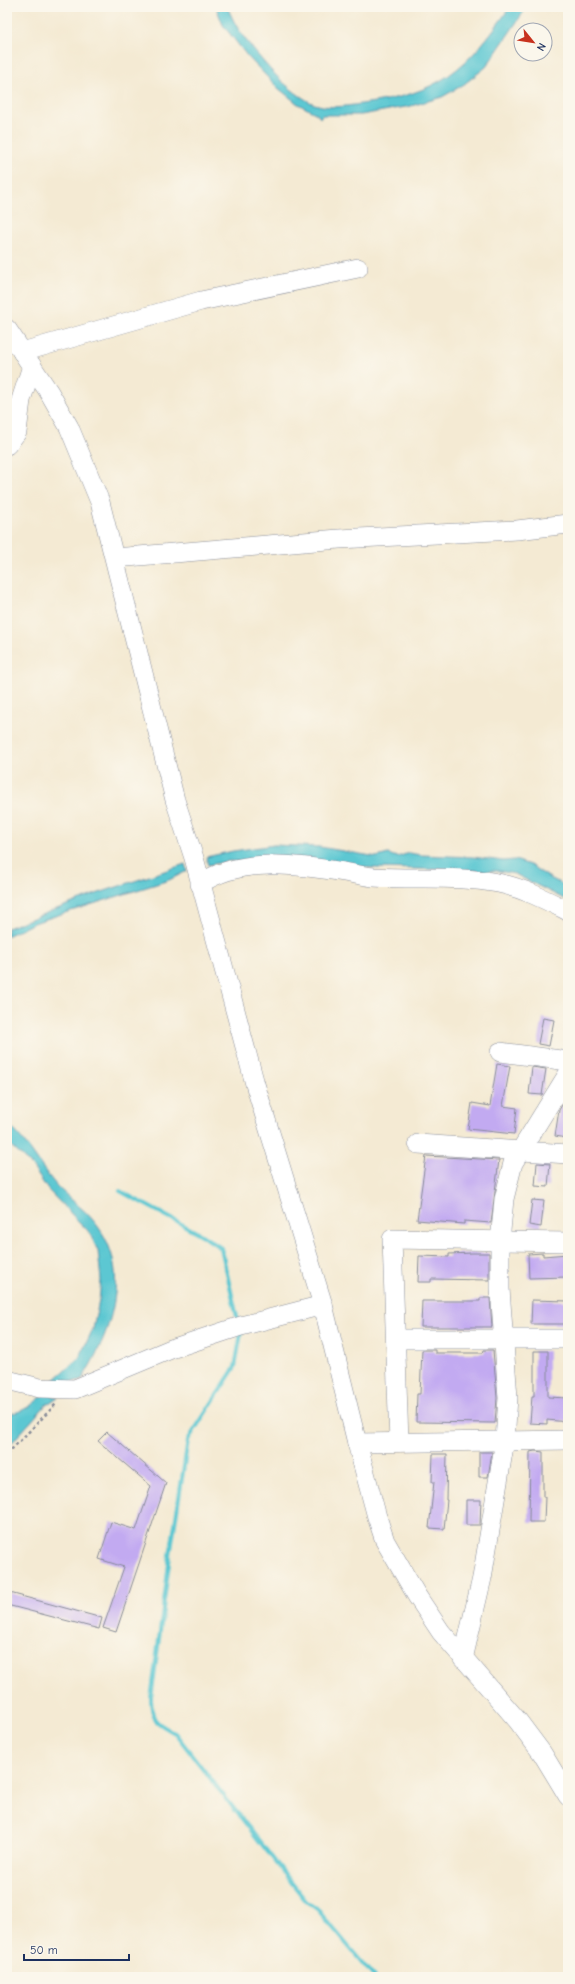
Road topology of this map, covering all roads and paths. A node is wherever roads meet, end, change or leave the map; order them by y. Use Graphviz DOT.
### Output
graph roads {
  1 [pos="358,268"];
  2 [pos="7,329"];
  3 [pos="27,359"];
  4 [pos="7,445"];
  5 [pos="568,524"];
  6 [pos="115,558"];
  7 [pos="197,873"];
  8 [pos="568,911"];
  9 [pos="500,1052"];
  10 [pos="568,1061"];
  11 [pos="568,1074"];
  12 [pos="418,1144"];
  13 [pos="519,1151"];
  14 [pos="568,1154"];
  15 [pos="500,1241"];
  16 [pos="568,1242"];
  17 [pos="323,1305"];
  18 [pos="396,1339"];
  19 [pos="504,1339"];
  20 [pos="568,1339"];
  21 [pos="7,1380"];
  22 [pos="75,1389"];
  23 [pos="505,1440"];
  24 [pos="568,1440"];
  25 [pos="357,1442"];
  26 [pos="399,1442"];
  27 [pos="7,1454"];
  28 [pos="463,1659"];
  29 [pos="568,1796"];
  1 -- 3 [label="street"];
  2 -- 3 [label="street"];
  3 -- 4 [label="street"];
  3 -- 6 [label="street"];
  5 -- 6 [label="street"];
  6 -- 7 [label="street"];
  7 -- 8 [label="street"];
  7 -- 17 [label="street"];
  9 -- 10 [label="street"];
  11 -- 13 [label="street"];
  12 -- 13 [label="street"];
  13 -- 14 [label="street"];
  13 -- 15 [label="street"];
  15 -- 16 [label="street"];
  15 -- 18 [label="street"];
  15 -- 19 [label="street"];
  17 -- 22 [label="street"];
  17 -- 25 [label="street"];
  18 -- 19 [label="street"];
  18 -- 26 [label="street"];
  19 -- 20 [label="street"];
  19 -- 23 [label="street"];
  21 -- 22 [label="street"];
  22 -- 27 [label="path"];
  23 -- 24 [label="street"];
  23 -- 26 [label="street"];
  23 -- 28 [label="street"];
  25 -- 26 [label="street"];
  25 -- 28 [label="street"];
  28 -- 29 [label="street"];
}
